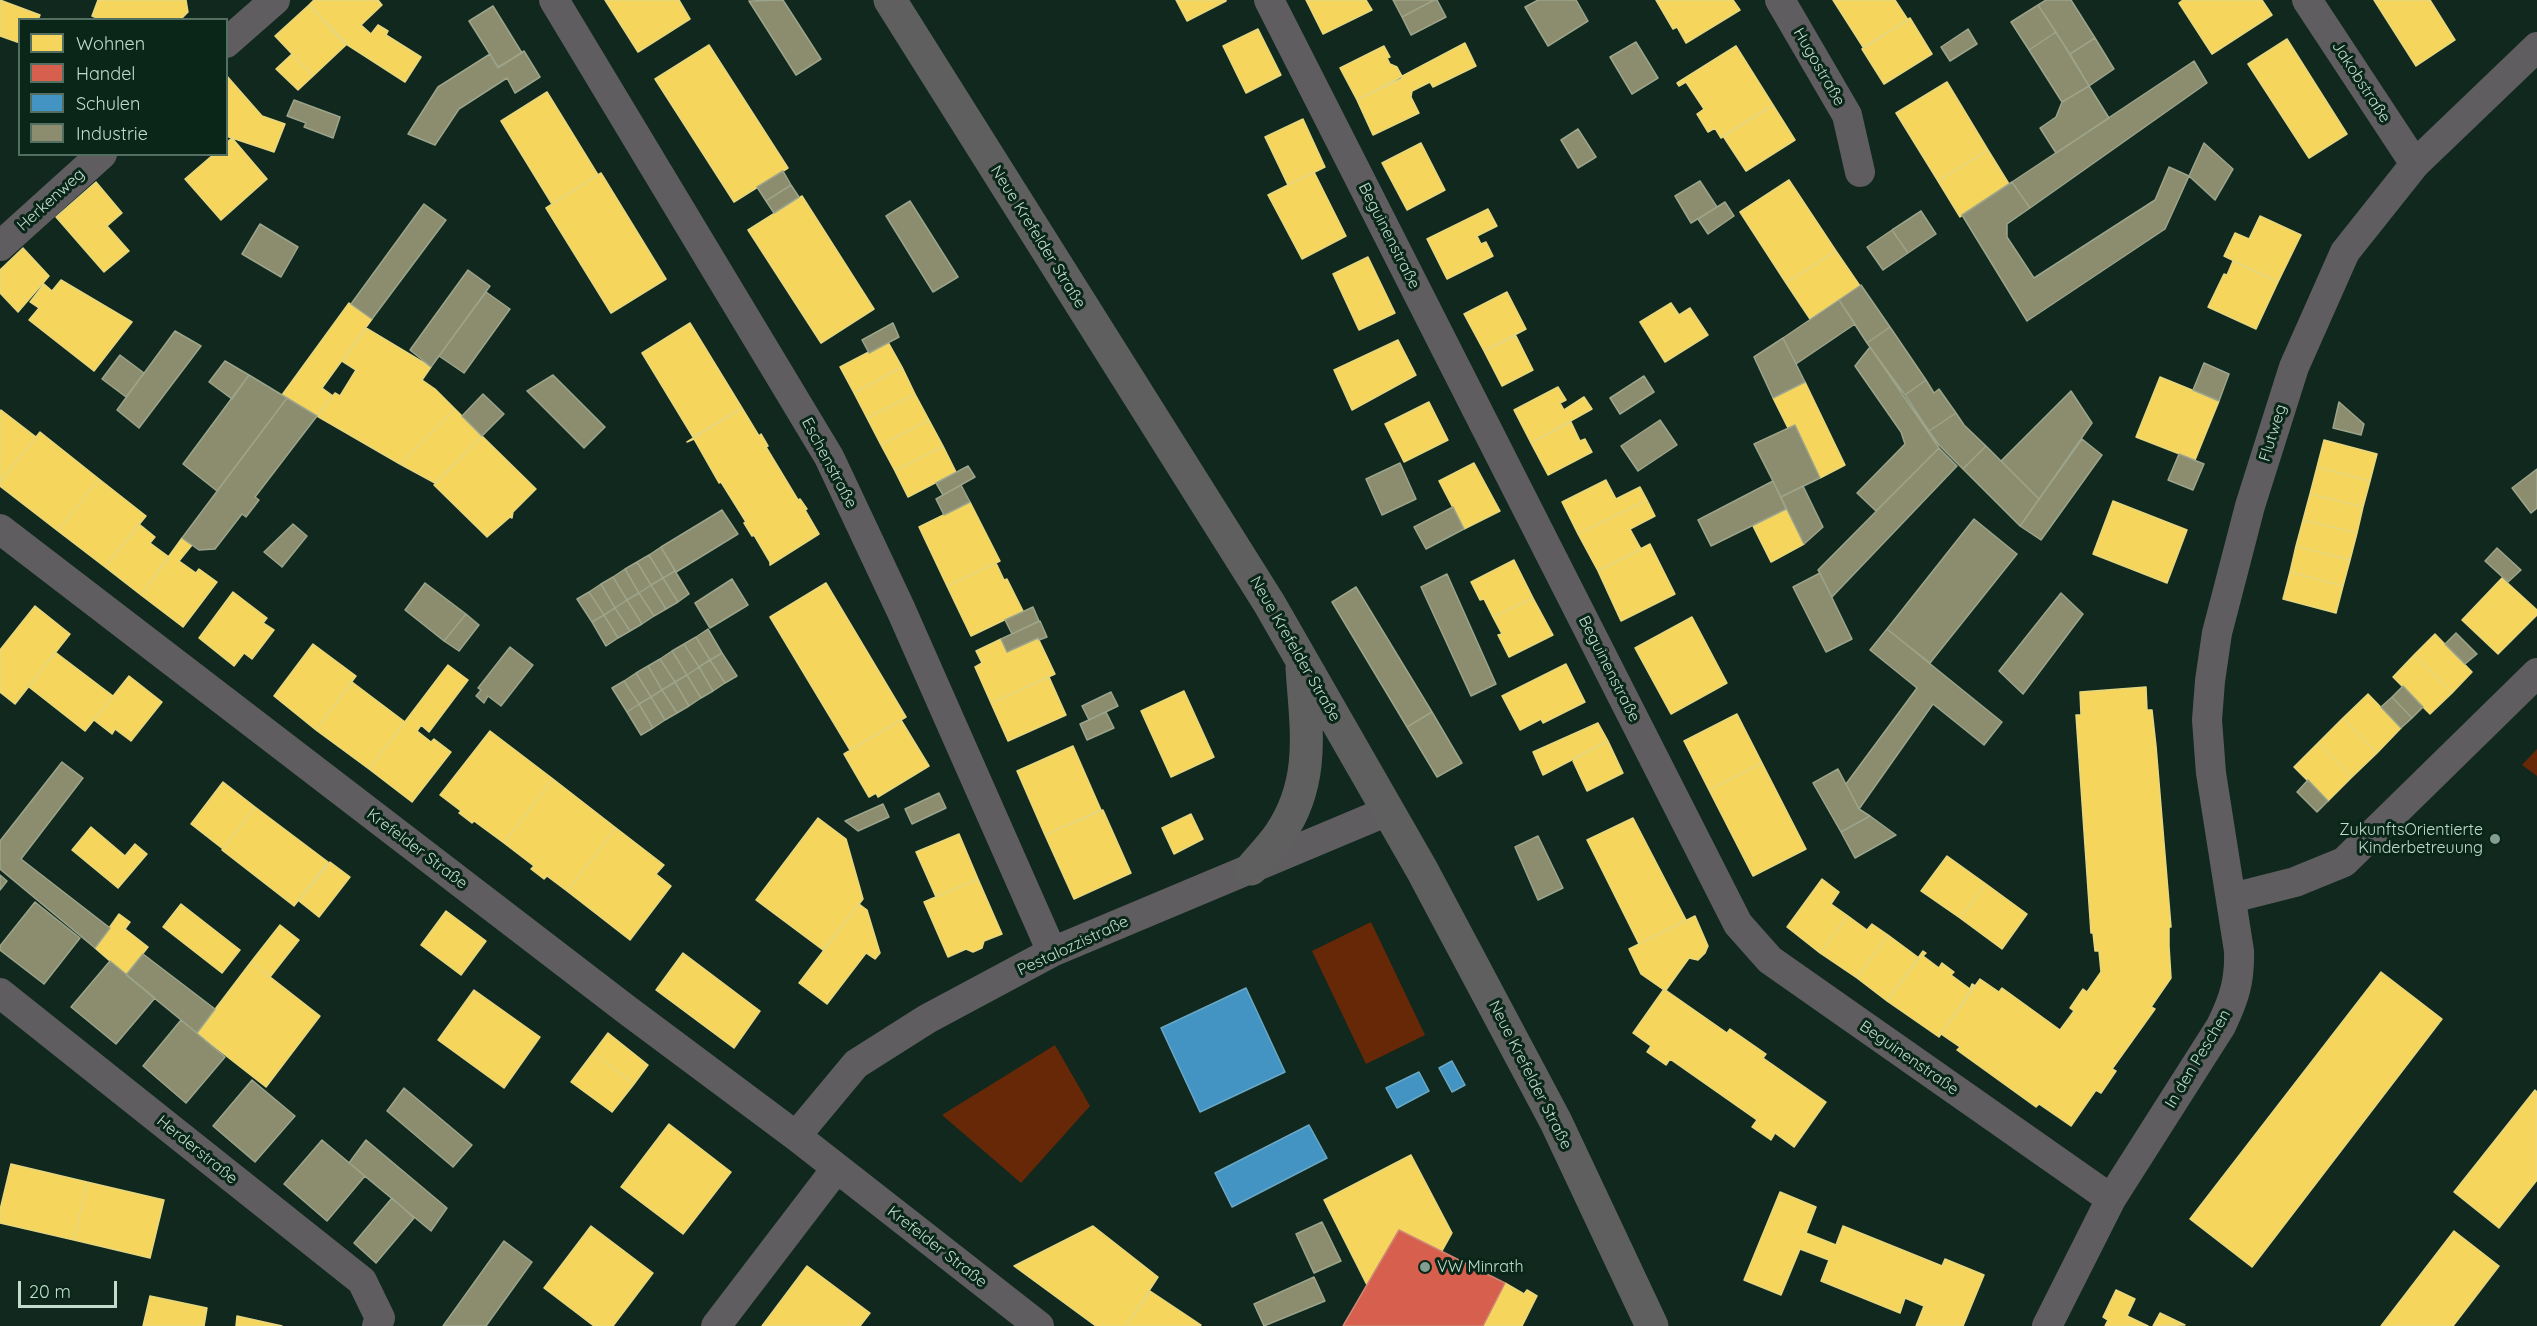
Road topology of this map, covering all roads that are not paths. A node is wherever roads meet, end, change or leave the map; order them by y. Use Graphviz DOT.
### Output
graph roads {
  1 [pos="275,0"];
  2 [pos="554,0"];
  3 [pos="890,0"];
  4 [pos="1269,0"];
  5 [pos="1780,0"];
  6 [pos="2307,0"];
  7 [pos="228,41"];
  8 [pos="2537,47"];
  9 [pos="100,156"];
  10 [pos="2415,164"];
  11 [pos="1860,171"];
  12 [pos="0,246"];
  13 [pos="0,529"];
  14 [pos="1301,658"];
  15 [pos="2537,673"];
  16 [pos="1388,812"];
  17 [pos="1251,869"];
  18 [pos="2232,898"];
  19 [pos="1052,952"];
  20 [pos="0,993"];
  21 [pos="796,1136"];
  22 [pos="836,1169"];
  23 [pos="2111,1199"];
  24 [pos="379,1322"];
  25 [pos="716,1326"];
  26 [pos="1038,1326"];
  27 [pos="1652,1326"];
  28 [pos="2047,1326"];
  1 -- 7 [label="street"];
  2 -- 19 [label="street, Eschenstraße"];
  3 -- 14 [label="main road, Neue Krefelder Straße"];
  4 -- 23 [label="street, Beguinenstraße"];
  5 -- 11 [label="street, Hugostraße"];
  6 -- 10 [label="street, Jakobstraße"];
  8 -- 10 [label="street, Flutweg"];
  9 -- 12 [label="street, Herkenweg"];
  10 -- 18 [label="street, Flutweg"];
  13 -- 21 [label="street, Krefelder Straße"];
  14 -- 16 [label="main road, Neue Krefelder Straße"];
  14 -- 17 [label="main road"];
  15 -- 18 [label="street"];
  16 -- 17 [label="street, Pestalozzistraße"];
  16 -- 27 [label="main road, Neue Krefelder Straße"];
  17 -- 19 [label="street, Pestalozzistraße"];
  18 -- 23 [label="street, In den Peschen"];
  19 -- 21 [label="street, Pestalozzistraße"];
  20 -- 24 [label="street, Herderstraße"];
  21 -- 22 [label="street, Krefelder Straße"];
  22 -- 25 [label="street"];
  22 -- 26 [label="street, Krefelder Straße"];
  23 -- 28 [label="street, In den Peschen"];
}
